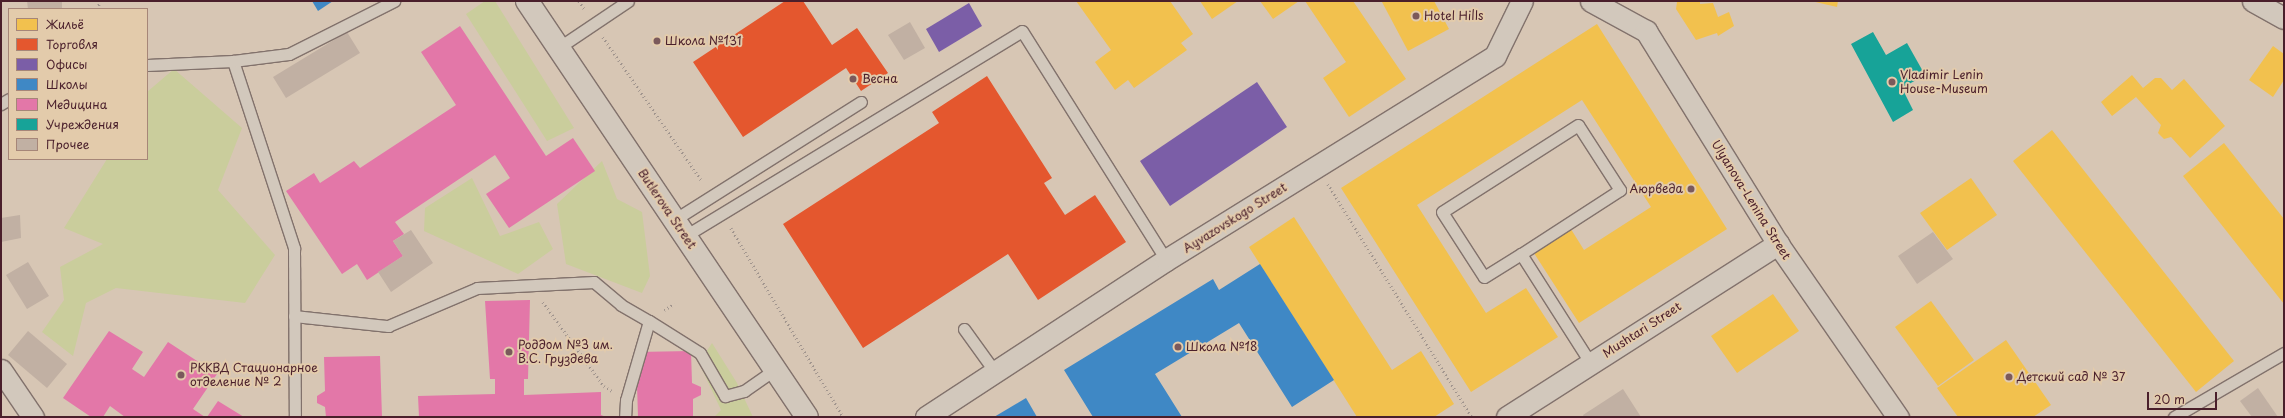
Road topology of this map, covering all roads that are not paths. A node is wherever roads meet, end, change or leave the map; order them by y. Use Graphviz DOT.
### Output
graph roads {
  1 [pos="394,1"];
  2 [pos="527,1"];
  3 [pos="628,1"];
  4 [pos="1522,1"];
  5 [pos="1591,1"];
  6 [pos="2253,1"];
  7 [pos="2284,18"];
  8 [pos="558,48"];
  9 [pos="233,61"];
  10 [pos="148,65"];
  11 [pos="861,102"];
  12 [pos="679,228"];
  13 [pos="1778,244"];
  14 [pos="1521,254"];
  15 [pos="1166,260"];
  16 [pos="294,316"];
  17 [pos="649,321"];
  18 [pos="964,329"];
  19 [pos="2284,353"];
  20 [pos="1591,364"];
  21 [pos="775,369"];
  22 [pos="1,370"];
  23 [pos="995,372"];
  24 [pos="1521,413"];
  25 [pos="33,417"];
  26 [pos="295,417"];
  27 [pos="625,417"];
  28 [pos="807,417"];
  29 [pos="926,417"];
  30 [pos="1898,417"];
  31 [pos="2174,417"];
  1 -- 9 [label="lane"];
  2 -- 8 [label="main road, Butlerova Street"];
  3 -- 8 [label="lane"];
  4 -- 15 [label="street, Ayvazovskogo Street"];
  5 -- 13 [label="street, Ulyanova-Lenina Street"];
  6 -- 7 [label="street"];
  8 -- 12 [label="main road, Butlerova Street"];
  9 -- 10 [label="lane"];
  9 -- 16 [label="lane"];
  11 -- 12 [label="lane"];
  12 -- 15 [label="lane"];
  12 -- 21 [label="main road, Butlerova Street"];
  13 -- 20 [label="street, Mushtari Street"];
  13 -- 30 [label="street, Ulyanova-Lenina Street"];
  14 -- 14 [label="lane"];
  14 -- 20 [label="lane"];
  15 -- 23 [label="street, Ayvazovskogo Street"];
  16 -- 17 [label="lane"];
  16 -- 26 [label="lane"];
  17 -- 21 [label="lane"];
  17 -- 27 [label="lane"];
  18 -- 23 [label="lane"];
  19 -- 31 [label="lane"];
  20 -- 24 [label="street, Mushtari Street"];
  21 -- 28 [label="main road, Butlerova Street"];
  22 -- 25 [label="street"];
  23 -- 29 [label="street, Ayvazovskogo Street"];
}
